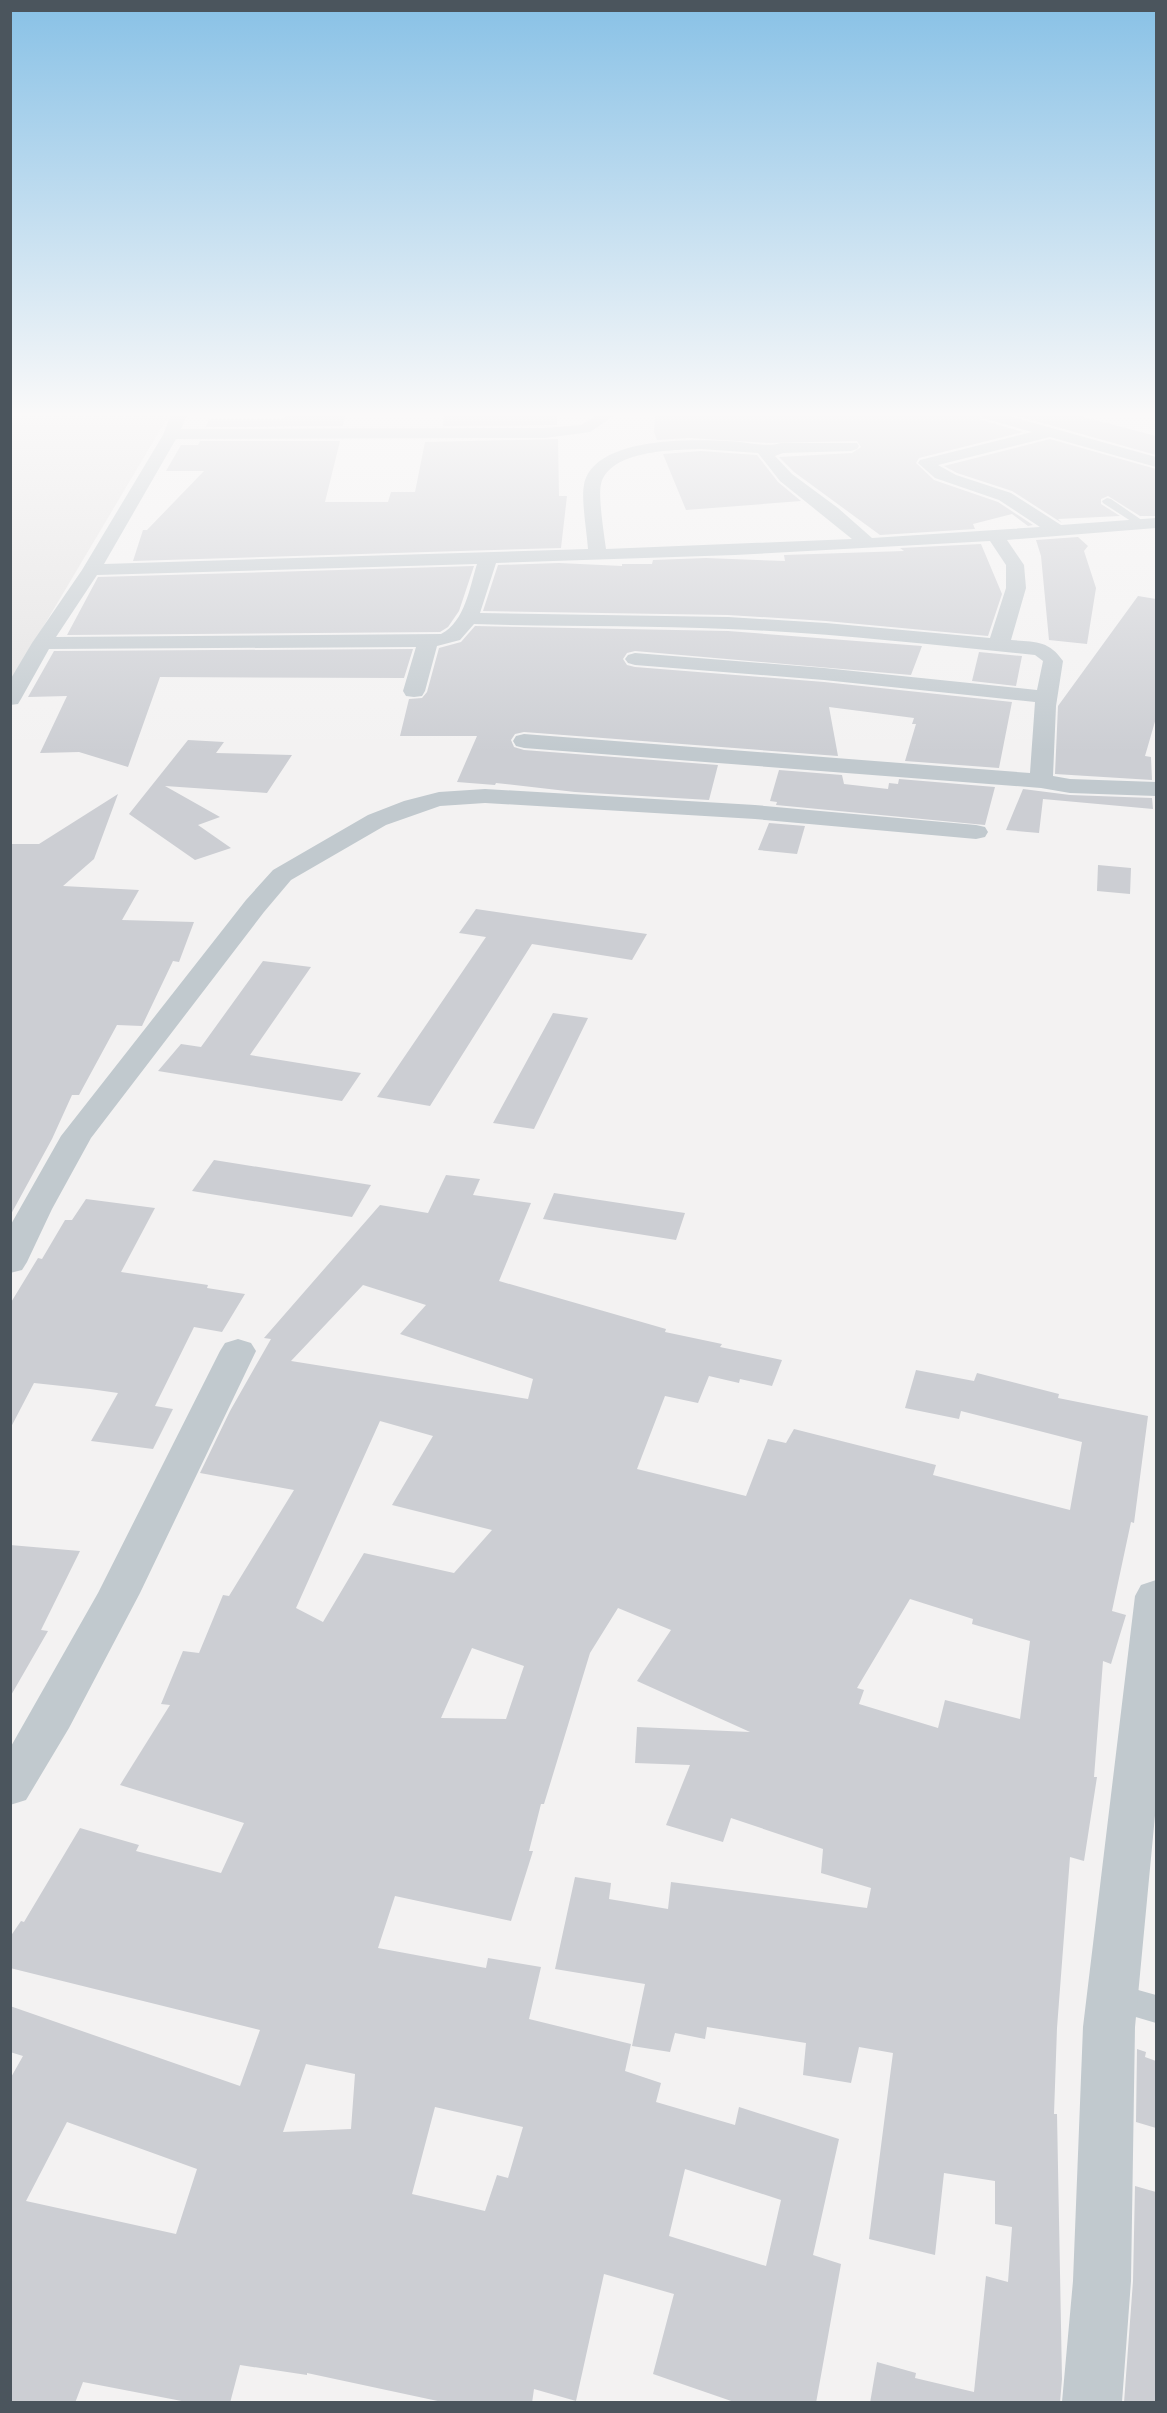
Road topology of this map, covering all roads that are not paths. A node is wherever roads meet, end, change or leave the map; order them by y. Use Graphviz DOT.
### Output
graph roads {
  1 [pos="116,528"];
  2 [pos="595,528"];
  3 [pos="848,528"];
  4 [pos="1053,528"];
  5 [pos="1088,528"];
  6 [pos="1056,530"];
  7 [pos="995,535"];
  8 [pos="867,543"];
  9 [pos="597,554"];
  10 [pos="488,558"];
  11 [pos="91,570"];
  12 [pos="468,618"];
  13 [pos="428,641"];
  14 [pos="42,643"];
  15 [pos="1002,644"];
  16 [pos="635,659"];
  17 [pos="414,691"];
  18 [pos="1045,697"];
  19 [pos="10,699"];
  20 [pos="524,741"];
  21 [pos="1041,781"];
  22 [pos="1156,789"];
  23 [pos="976,832"];
  24 [pos="10,1262"];
  25 [pos="238,1352"];
  26 [pos="1156,1596"];
  27 [pos="10,1786"];
  28 [pos="1135,2003"];
  29 [pos="1092,2403"];
  1 -- 11 [label="street"];
  2 -- 9 [label="street"];
  3 -- 8 [label="street"];
  4 -- 6 [label="street"];
  5 -- 6 [label="street"];
  6 -- 7 [label="street"];
  7 -- 8 [label="street"];
  7 -- 15 [label="street"];
  8 -- 9 [label="street"];
  9 -- 10 [label="street"];
  10 -- 11 [label="street"];
  10 -- 12 [label="street"];
  11 -- 14 [label="street"];
  12 -- 13 [label="street"];
  12 -- 15 [label="street"];
  13 -- 14 [label="street"];
  13 -- 17 [label="street"];
  14 -- 19 [label="street"];
  15 -- 18 [label="street"];
  16 -- 18 [label="street"];
  18 -- 21 [label="street"];
  20 -- 21 [label="street"];
  21 -- 22 [label="street"];
  23 -- 24 [label="street"];
  25 -- 27 [label="street"];
  26 -- 28 [label="street"];
  28 -- 29 [label="street"];
}
